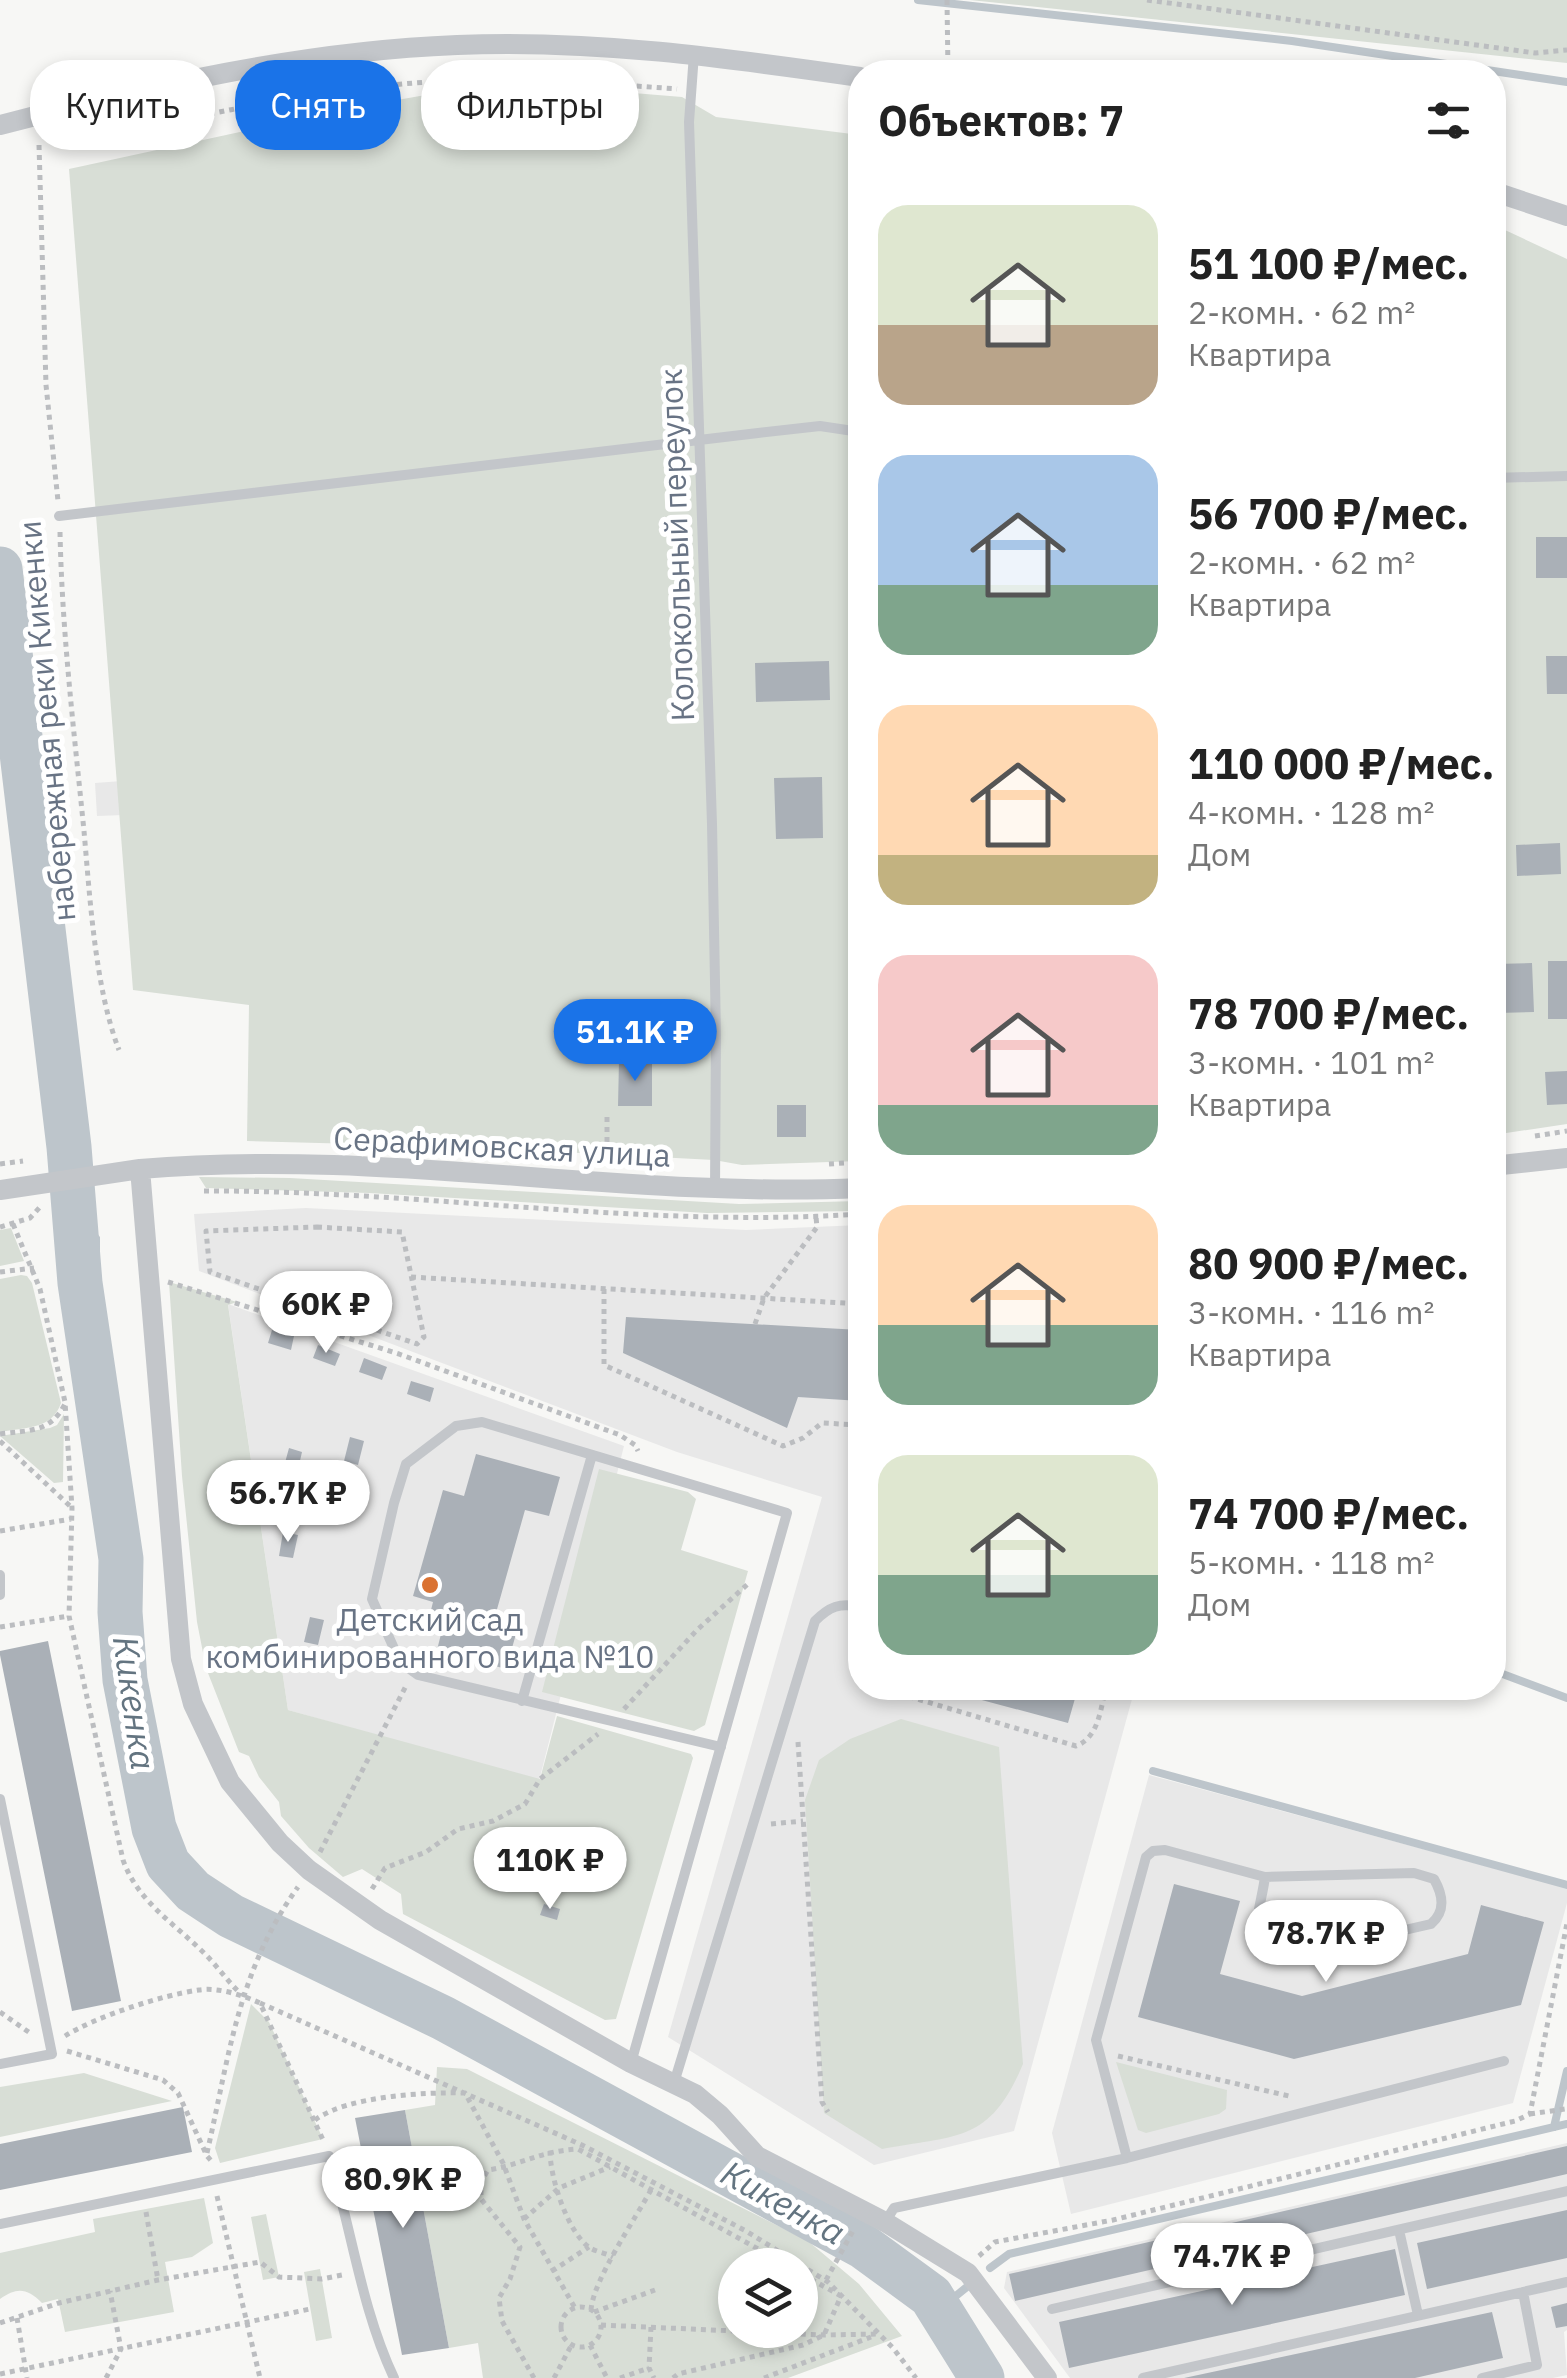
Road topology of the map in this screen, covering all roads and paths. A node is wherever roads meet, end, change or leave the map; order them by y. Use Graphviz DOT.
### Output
graph roads {
  1 [pos="947,0"];
  2 [pos="1147,0"];
  3 [pos="1567,50"];
  4 [pos="694,54"];
  5 [pos="948,60"];
  6 [pos="848,75"];
  7 [pos="680,89"];
  8 [pos="215,114"];
  9 [pos="0,125"];
  10 [pos="39,150"];
  11 [pos="1506,195"];
  12 [pos="1567,216"];
  13 [pos="848,430"];
  14 [pos="698,442"];
  15 [pos="1567,476"];
  16 [pos="1506,478"];
  17 [pos="59,516"];
  18 [pos="119,1050"];
  19 [pos="607,1117"];
  20 [pos="607,1158"];
  21 [pos="1567,1158"];
  22 [pos="33,1160"];
  23 [pos="0,1164"];
  24 [pos="1506,1165"];
  25 [pos="140,1168"];
  26 [pos="848,1188"];
  27 [pos="0,1190"];
  28 [pos="714,1190"];
  29 [pos="203,1191"];
  30 [pos="37,1207"];
  31 [pos="848,1215"];
  32 [pos="816,1217"];
  33 [pos="13,1224"];
  34 [pos="0,1227"];
  35 [pos="34,1268"];
  36 [pos="0,1272"];
  37 [pos="411,1277"];
  38 [pos="168,1282"];
  39 [pos="604,1288"];
  40 [pos="764,1298"];
  41 [pos="848,1303"];
  42 [pos="754,1324"];
  43 [pos="66,1402"];
  44 [pos="848,1424"];
  45 [pos="0,1438"];
  46 [pos="638,1451"];
  47 [pos="592,1455"];
  48 [pos="72,1508"];
  49 [pos="71,1519"];
  50 [pos="0,1530"];
  51 [pos="0,1575"];
  52 [pos="752,1580"];
  53 [pos="0,1594"];
  54 [pos="848,1604"];
  55 [pos="69,1616"];
  56 [pos="0,1627"];
  57 [pos="408,1683"];
  58 [pos="522,1700"];
  59 [pos="921,1700"];
  60 [pos="1103,1700"];
  61 [pos="617,1718"];
  62 [pos="797,1726"];
  63 [pos="604,1729"];
  64 [pos="722,1747"];
  65 [pos="0,1800"];
  66 [pos="803,1821"];
  67 [pos="763,1825"];
  68 [pos="316,1859"];
  69 [pos="1265,1877"];
  70 [pos="302,1881"];
  71 [pos="375,1882"];
  72 [pos="1567,1923"];
  73 [pos="242,1995"];
  74 [pos="260,2003"];
  75 [pos="0,2012"];
  76 [pos="54,2045"];
  77 [pos="1110,2054"];
  78 [pos="1504,2061"];
  79 [pos="631,2063"];
  80 [pos="0,2064"];
  81 [pos="674,2083"];
  82 [pos="465,2093"];
  83 [pos="1299,2098"];
  84 [pos="1565,2109"];
  85 [pos="828,2112"];
  86 [pos="1530,2114"];
  87 [pos="314,2120"];
  88 [pos="580,2147"];
  89 [pos="550,2150"];
  90 [pos="327,2151"];
  91 [pos="1127,2158"];
  92 [pos="612,2167"];
  93 [pos="505,2168"];
  94 [pos="214,2180"];
  95 [pos="654,2186"];
  96 [pos="559,2188"];
  97 [pos="1567,2191"];
  98 [pos="142,2195"];
  99 [pos="524,2219"];
  100 [pos="858,2222"];
  101 [pos="885,2222"];
  102 [pos="0,2224"];
  103 [pos="1400,2230"];
  104 [pos="589,2247"];
  105 [pos="758,2248"];
  106 [pos="614,2257"];
  107 [pos="970,2264"];
  108 [pos="234,2266"];
  109 [pos="552,2271"];
  110 [pos="322,2279"];
  111 [pos="158,2280"];
  112 [pos="826,2280"];
  113 [pos="1567,2282"];
  114 [pos="818,2283"];
  115 [pos="654,2290"];
  116 [pos="110,2291"];
  117 [pos="1523,2292"];
  118 [pos="841,2296"];
  119 [pos="575,2308"];
  120 [pos="310,2309"];
  121 [pos="1052,2309"];
  122 [pos="592,2311"];
  123 [pos="1418,2314"];
  124 [pos="17,2318"];
  125 [pos="246,2321"];
  126 [pos="0,2323"];
  127 [pos="600,2325"];
  128 [pos="652,2327"];
  129 [pos="878,2334"];
  130 [pos="824,2335"];
  131 [pos="572,2344"];
  132 [pos="590,2344"];
  133 [pos="121,2349"];
  134 [pos="650,2368"];
  135 [pos="26,2369"];
  136 [pos="0,2374"];
  137 [pos="28,2378"];
  138 [pos="106,2378"];
  139 [pos="260,2378"];
  140 [pos="394,2378"];
  141 [pos="534,2378"];
  142 [pos="554,2378"];
  143 [pos="607,2378"];
  144 [pos="620,2378"];
  145 [pos="654,2378"];
  146 [pos="673,2378"];
  147 [pos="764,2378"];
  148 [pos="916,2378"];
  149 [pos="1047,2378"];
  150 [pos="1144,2378"];
  151 [pos="1482,2378"];
  1 -- 5 [label="path"];
  2 -- 3 [label="path"];
  4 -- 6 [label="street"];
  4 -- 9 [label="street"];
  4 -- 14 [label="lane, Колокольный переулок"];
  7 -- 8 [label="path"];
  10 -- 17 [label="path, набережная реки Кикенки"];
  11 -- 12 [label="street"];
  13 -- 14 [label="lane"];
  14 -- 17 [label="lane"];
  14 -- 28 [label="lane, Колокольный переулок"];
  15 -- 16 [label="lane"];
  17 -- 18 [label="path, набережная реки Кикенки"];
  19 -- 20 [label="path"];
  21 -- 24 [label="street"];
  22 -- 23 [label="path"];
  25 -- 27 [label="street"];
  25 -- 28 [label="street, Серафимовская улица"];
  25 -- 79 [label="street"];
  26 -- 28 [label="street, Серафимовская улица"];
  29 -- 32 [label="path"];
  30 -- 33 [label="path"];
  31 -- 32 [label="path"];
  32 -- 40 [label="path"];
  33 -- 34 [label="path"];
  33 -- 35 [label="path"];
  35 -- 36 [label="path"];
  35 -- 43 [label="path"];
  37 -- 37 [label="path"];
  37 -- 39 [label="path"];
  38 -- 46 [label="path"];
  39 -- 40 [label="path"];
  39 -- 44 [label="path"];
  40 -- 41 [label="path"];
  40 -- 42 [label="path"];
  43 -- 45 [label="path"];
  43 -- 48 [label="path"];
  45 -- 48 [label="path"];
  47 -- 58 [label="lane"];
  47 -- 58 [label="lane"];
  47 -- 64 [label="lane"];
  48 -- 49 [label="path"];
  49 -- 50 [label="path"];
  49 -- 55 [label="path"];
  51 -- 53 [label="lane"];
  52 -- 61 [label="path"];
  54 -- 81 [label="lane"];
  55 -- 56 [label="path"];
  55 -- 73 [label="path"];
  57 -- 68 [label="path"];
  58 -- 64 [label="lane"];
  59 -- 60 [label="path"];
  62 -- 66 [label="path"];
  63 -- 71 [label="path"];
  64 -- 79 [label="lane"];
  65 -- 76 [label="lane"];
  66 -- 67 [label="path"];
  66 -- 85 [label="path"];
  69 -- 69 [label="lane"];
  69 -- 91 [label="lane"];
  70 -- 73 [label="path"];
  72 -- 86 [label="path"];
  73 -- 74 [label="path"];
  73 -- 76 [label="path"];
  73 -- 76 [label="path"];
  74 -- 82 [label="path"];
  74 -- 87 [label="path"];
  75 -- 76 [label="path"];
  76 -- 80 [label="lane"];
  77 -- 83 [label="path"];
  78 -- 91 [label="lane"];
  79 -- 81 [label="street"];
  81 -- 101 [label="street"];
  82 -- 87 [label="path"];
  82 -- 88 [label="path"];
  82 -- 93 [label="path"];
  84 -- 86 [label="path"];
  86 -- 107 [label="path"];
  87 -- 90 [label="path"];
  88 -- 89 [label="path"];
  88 -- 92 [label="path"];
  88 -- 95 [label="path"];
  89 -- 93 [label="path"];
  89 -- 96 [label="path"];
  91 -- 101 [label="lane"];
  92 -- 95 [label="path"];
  92 -- 96 [label="path"];
  93 -- 99 [label="path"];
  93 -- 141 [label="path"];
  94 -- 98 [label="lane"];
  94 -- 108 [label="path"];
  94 -- 140 [label="lane"];
  95 -- 105 [label="path"];
  95 -- 106 [label="path"];
  95 -- 112 [label="path"];
  96 -- 99 [label="path"];
  96 -- 104 [label="path"];
  97 -- 103 [label="lane"];
  98 -- 102 [label="lane"];
  98 -- 111 [label="path"];
  99 -- 109 [label="path"];
  100 -- 112 [label="path"];
  101 -- 149 [label="street"];
  103 -- 121 [label="lane"];
  103 -- 123 [label="lane"];
  104 -- 106 [label="path"];
  104 -- 109 [label="path"];
  106 -- 122 [label="path"];
  108 -- 110 [label="path"];
  108 -- 111 [label="path"];
  108 -- 125 [label="path"];
  109 -- 119 [label="path"];
  111 -- 116 [label="path"];
  112 -- 118 [label="path"];
  113 -- 117 [label="lane"];
  114 -- 118 [label="path"];
  115 -- 122 [label="path"];
  116 -- 124 [label="path"];
  116 -- 133 [label="path"];
  117 -- 123 [label="lane"];
  117 -- 151 [label="lane"];
  118 -- 129 [label="path"];
  118 -- 130 [label="path"];
  119 -- 122 [label="path"];
  119 -- 131 [label="path"];
  120 -- 125 [label="path"];
  122 -- 127 [label="path"];
  123 -- 150 [label="lane"];
  124 -- 126 [label="path"];
  124 -- 135 [label="path"];
  125 -- 133 [label="path"];
  125 -- 139 [label="path"];
  127 -- 128 [label="path"];
  127 -- 132 [label="path"];
  128 -- 130 [label="path"];
  128 -- 134 [label="path"];
  129 -- 130 [label="path"];
  129 -- 147 [label="path"];
  129 -- 148 [label="path"];
  130 -- 146 [label="path"];
  131 -- 132 [label="path"];
  131 -- 142 [label="path"];
  132 -- 143 [label="path"];
  133 -- 135 [label="path"];
  133 -- 138 [label="path"];
  134 -- 144 [label="path"];
  134 -- 145 [label="path"];
  135 -- 136 [label="path"];
  135 -- 137 [label="path"];
}
